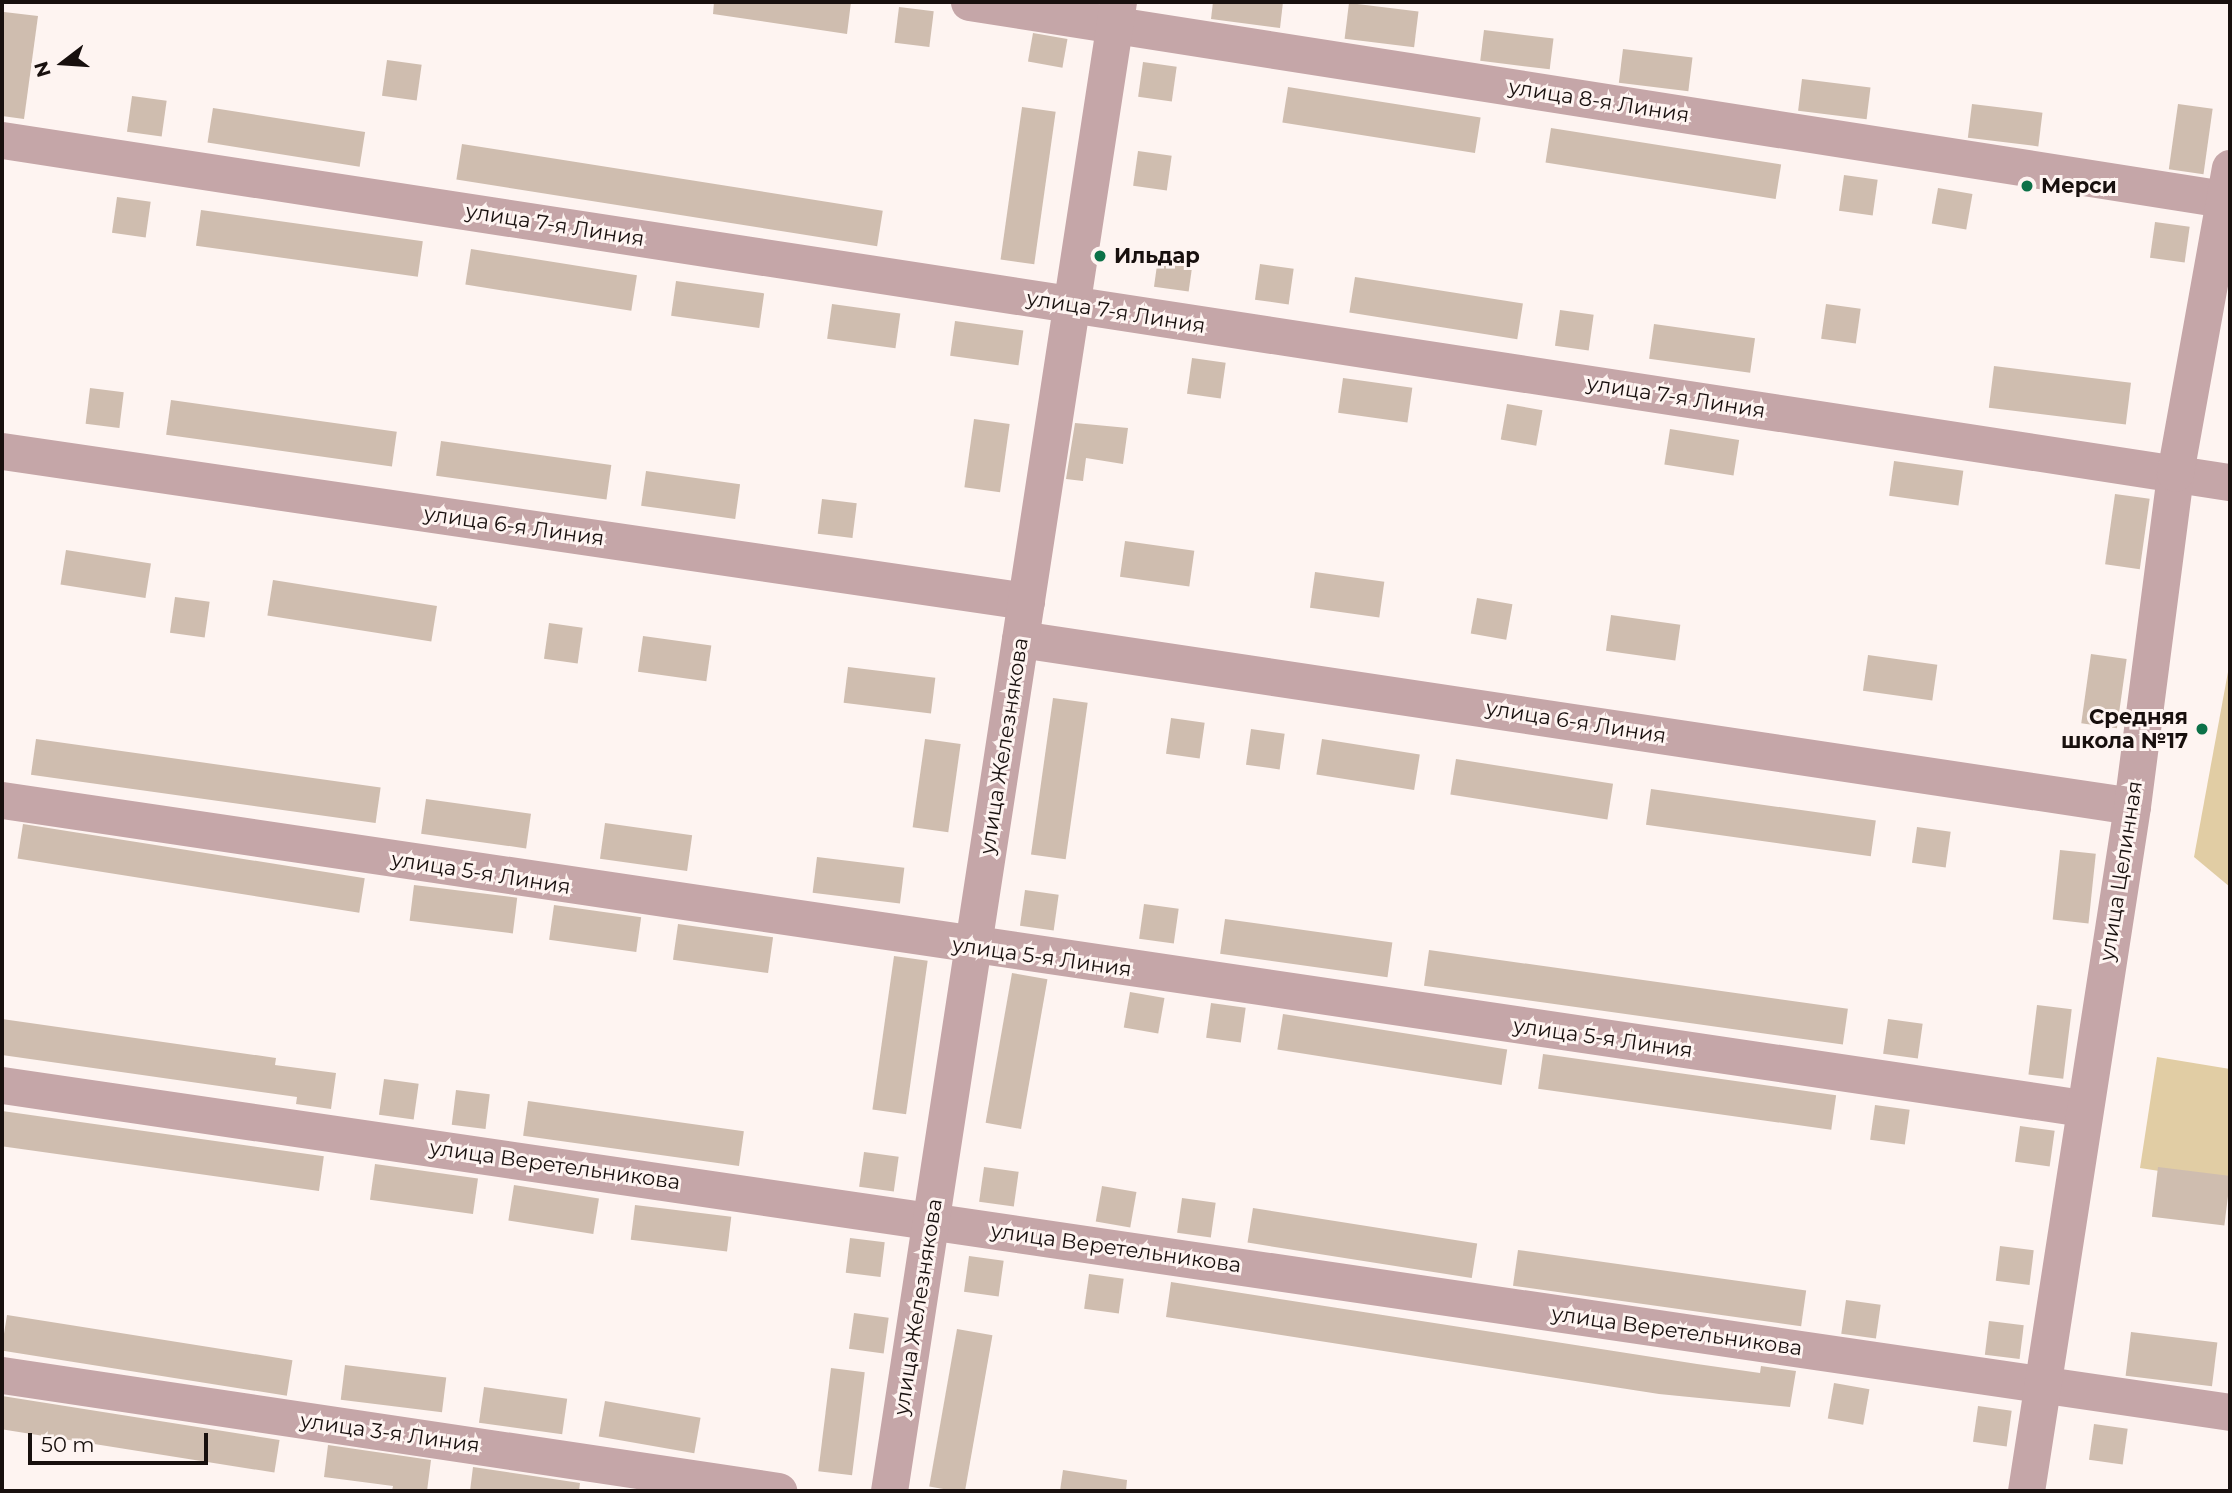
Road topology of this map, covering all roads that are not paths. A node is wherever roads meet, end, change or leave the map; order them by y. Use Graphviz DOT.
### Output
graph roads {
  1 [pos="969,2"];
  2 [pos="1117,13"];
  3 [pos="2,140"];
  4 [pos="2228,189"];
  5 [pos="1072,305"];
  6 [pos="2,451"];
  7 [pos="2175,473"];
  8 [pos="2230,482"];
  9 [pos="1026,601"];
  10 [pos="1020,639"];
  11 [pos="2,800"];
  12 [pos="2132,806"];
  13 [pos="973,947"];
  14 [pos="2,1085"];
  15 [pos="2082,1108"];
  16 [pos="931,1220"];
  17 [pos="2,1375"];
  18 [pos="2043,1385"];
  19 [pos="2230,1412"];
  20 [pos="778,1491"];
  21 [pos="889,1491"];
  22 [pos="2026,1491"];
  1 -- 2 [label="street, улица 8-я Линия"];
  2 -- 4 [label="street, улица 8-я Линия"];
  2 -- 5 [label="street, улица Железнякова"];
  3 -- 5 [label="street, улица 7-я Линия"];
  4 -- 7 [label="street, улица Целинная"];
  5 -- 7 [label="street, улица 7-я Линия"];
  5 -- 9 [label="street, улица Железнякова"];
  6 -- 9 [label="street, улица 6-я Линия"];
  7 -- 8 [label="street, улица 7-я Линия"];
  7 -- 12 [label="street, улица Целинная"];
  9 -- 10 [label="street, улица Железнякова"];
  10 -- 12 [label="street, улица 6-я Линия"];
  10 -- 13 [label="street, улица Железнякова"];
  11 -- 13 [label="street, улица 5-я Линия"];
  12 -- 15 [label="street, улица Целинная"];
  13 -- 15 [label="street, улица 5-я Линия"];
  13 -- 16 [label="street, улица Железнякова"];
  14 -- 16 [label="street, улица Веретельникова"];
  15 -- 18 [label="street, улица Целинная"];
  16 -- 18 [label="street, улица Веретельникова"];
  16 -- 21 [label="street, улица Железнякова"];
  17 -- 20 [label="street, улица 3-я Линия"];
  18 -- 19 [label="street, улица Веретельникова"];
  18 -- 22 [label="street, улица Целинная"];
}
